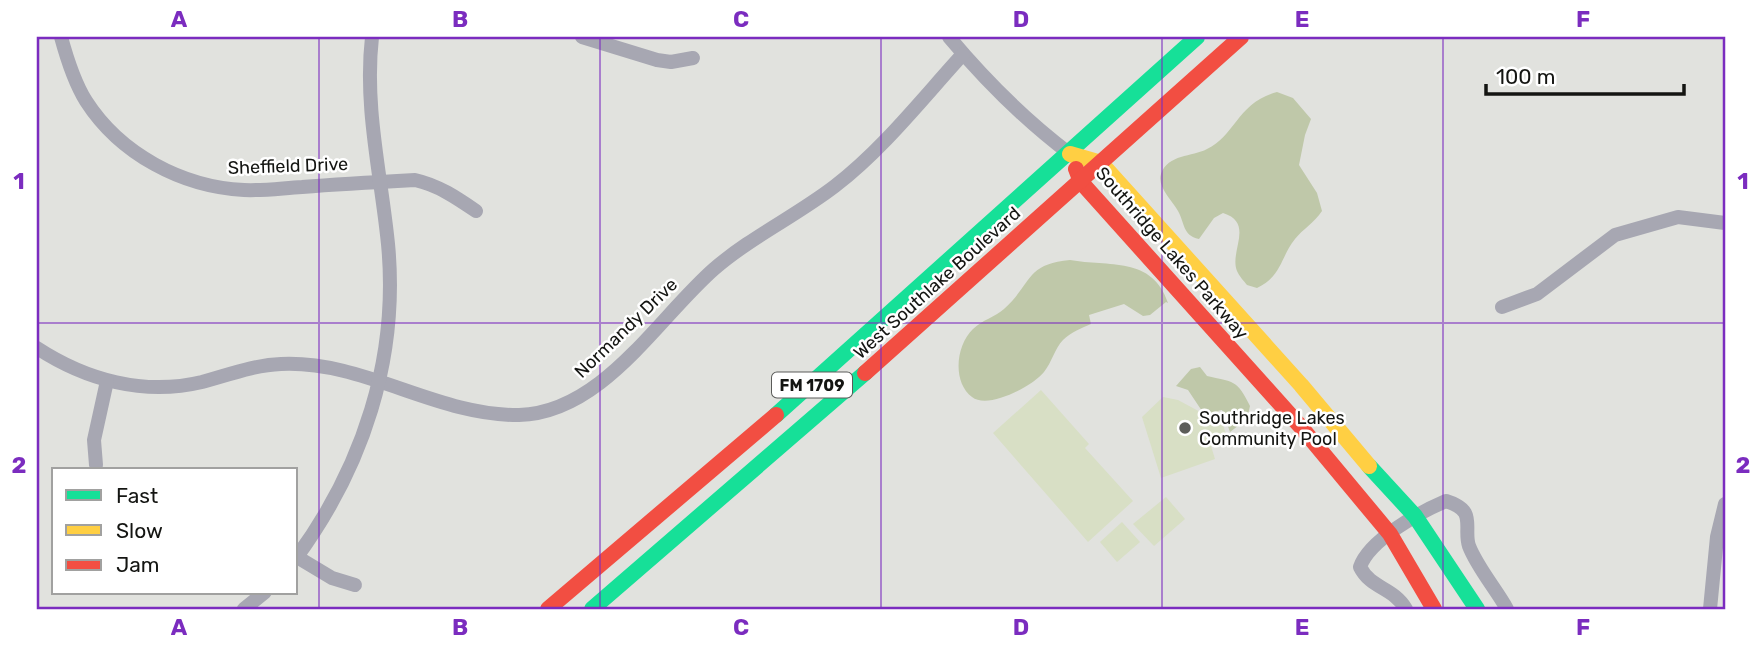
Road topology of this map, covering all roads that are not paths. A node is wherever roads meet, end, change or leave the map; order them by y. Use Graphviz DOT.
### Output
graph roads {
  1 [pos="61,37"];
  2 [pos="372,37"];
  3 [pos="582,37"];
  4 [pos="949,37"];
  5 [pos="1197,37"];
  6 [pos="1241,37"];
  7 [pos="963,54"];
  8 [pos="693,58"];
  9 [pos="1070,154"];
  10 [pos="1101,163"];
  11 [pos="380,182"];
  12 [pos="1081,182"];
  13 [pos="476,211"];
  14 [pos="1725,223"];
  15 [pos="1502,307"];
  16 [pos="37,348"];
  17 [pos="107,381"];
  18 [pos="380,381"];
  19 [pos="96,465"];
  20 [pos="1725,504"];
  21 [pos="1415,516"];
  22 [pos="1390,534"];
  23 [pos="298,555"];
  24 [pos="298,559"];
  25 [pos="1720,569"];
  26 [pos="355,585"];
  27 [pos="263,594"];
  28 [pos="244,609"];
  29 [pos="548,609"];
  30 [pos="592,609"];
  31 [pos="1406,609"];
  32 [pos="1434,609"];
  33 [pos="1477,609"];
  34 [pos="1507,609"];
  35 [pos="1710,609"];
  1 -- 11 [label="street, Sheffield Drive"];
  2 -- 11 [label="street"];
  3 -- 8 [label="street"];
  4 -- 7 [label="street"];
  5 -- 9 [label="main road, West Southlake Boulevard / FM 1709"];
  6 -- 10 [label="main road, West Southlake Boulevard / FM 1709"];
  7 -- 9 [label="street"];
  7 -- 18 [label="street, Normandy Drive"];
  9 -- 10 [label="main road, Southridge Lakes Parkway"];
  9 -- 12 [label="main road, Southridge Lakes Parkway"];
  9 -- 29 [label="main road, West Southlake Boulevard / FM 1709"];
  10 -- 12 [label="main road, West Southlake Boulevard / FM 1709"];
  10 -- 21 [label="main road, Southridge Lakes Parkway"];
  11 -- 13 [label="street, Sheffield Drive"];
  11 -- 18 [label="street"];
  12 -- 22 [label="main road, Southridge Lakes Parkway"];
  12 -- 30 [label="main road, West Southlake Boulevard / FM 1709"];
  14 -- 15 [label="street"];
  16 -- 17 [label="street, Normandy Drive"];
  17 -- 18 [label="street, Normandy Drive"];
  17 -- 19 [label="street"];
  18 -- 23 [label="street"];
  20 -- 25 [label="street"];
  21 -- 22 [label="street"];
  21 -- 33 [label="main road, Southridge Lakes Parkway"];
  21 -- 34 [label="street"];
  22 -- 31 [label="street"];
  22 -- 32 [label="main road, Southridge Lakes Parkway"];
  24 -- 26 [label="street"];
  25 -- 35 [label="street"];
  27 -- 28 [label="street"];
}
